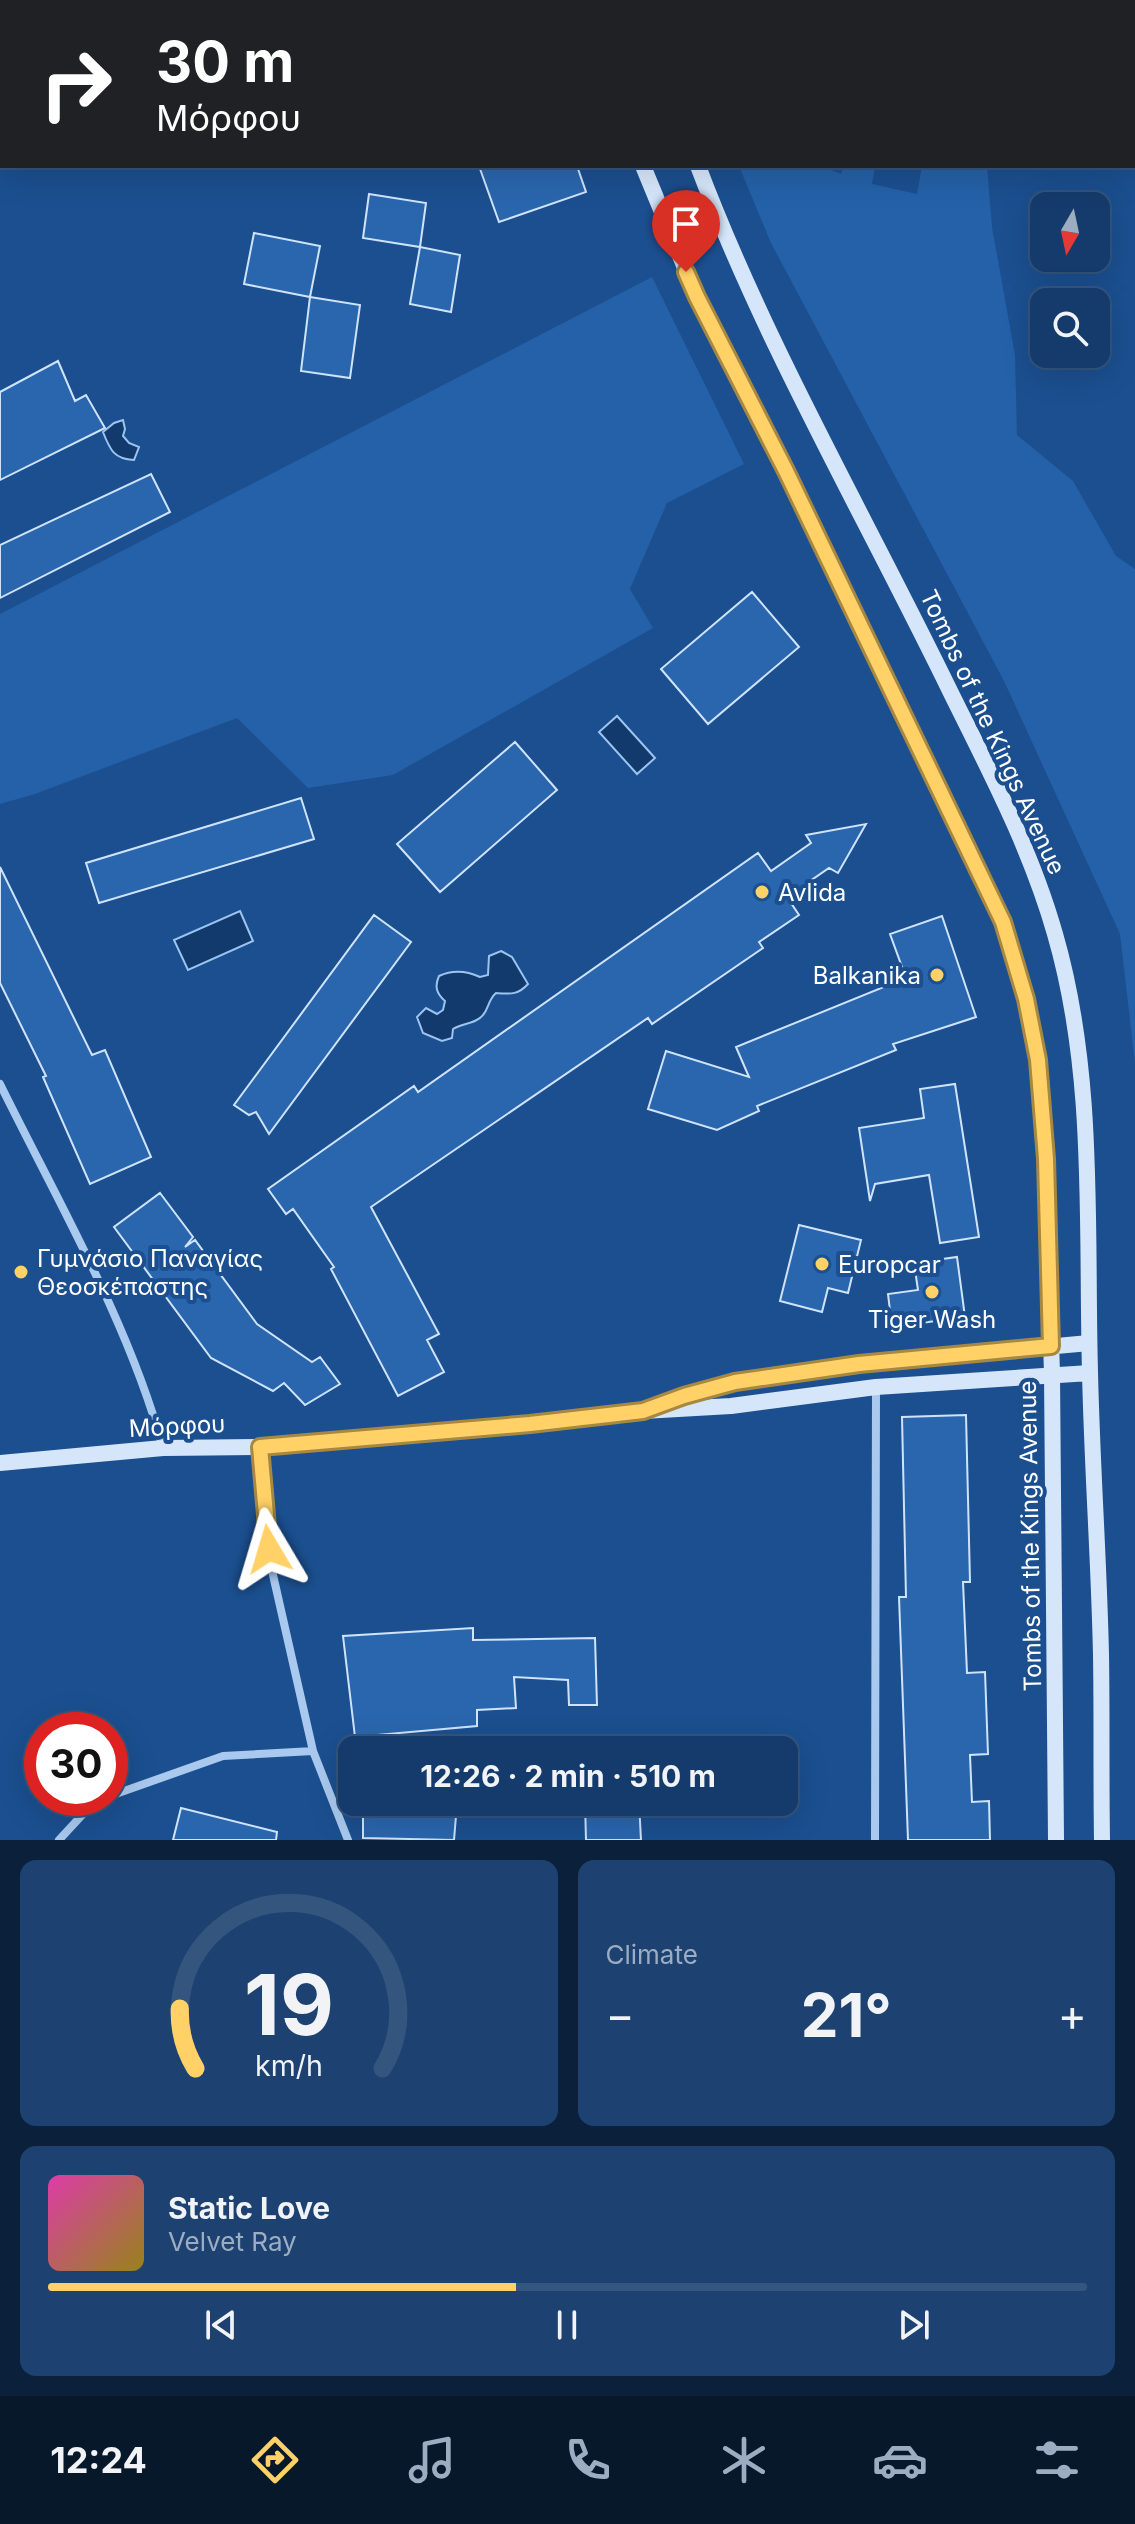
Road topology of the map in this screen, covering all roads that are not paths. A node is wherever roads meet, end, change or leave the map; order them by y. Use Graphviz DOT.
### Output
graph roads {
  1 [pos="644,168"];
  2 [pos="699,168"];
  3 [pos="0,1084"];
  4 [pos="1089,1343"];
  5 [pos="1051,1346"];
  6 [pos="1090,1373"];
  7 [pos="1052,1375"];
  8 [pos="876,1387"];
  9 [pos="643,1411"];
  10 [pos="260,1447"];
  11 [pos="163,1448"];
  12 [pos="0,1463"];
  13 [pos="313,1751"];
  14 [pos="128,1790"];
  15 [pos="81,1816"];
  16 [pos="59,1840"];
  17 [pos="348,1840"];
  18 [pos="875,1840"];
  19 [pos="1056,1840"];
  20 [pos="1102,1840"];
  1 -- 5 [label="main road, Tombs of the Kings Avenue"];
  2 -- 4 [label="main road, Tombs of the Kings Avenue"];
  3 -- 11 [label="street"];
  4 -- 5 [label="main road, Μόρφου"];
  4 -- 6 [label="main road, Tombs of the Kings Avenue"];
  5 -- 7 [label="main road, Tombs of the Kings Avenue"];
  5 -- 9 [label="main road, Μόρφου"];
  6 -- 7 [label="main road, Μόρφου"];
  6 -- 20 [label="main road, Tombs of the Kings Avenue"];
  7 -- 8 [label="main road, Μόρφου"];
  7 -- 19 [label="main road, Tombs of the Kings Avenue"];
  8 -- 9 [label="main road, Μόρφου"];
  8 -- 18 [label="street"];
  9 -- 10 [label="main road, Μόρφου"];
  10 -- 11 [label="main road, Μόρφου"];
  10 -- 13 [label="street"];
  11 -- 12 [label="main road, Μόρφου"];
  13 -- 14 [label="street"];
  13 -- 17 [label="street"];
  15 -- 16 [label="street"];
}
